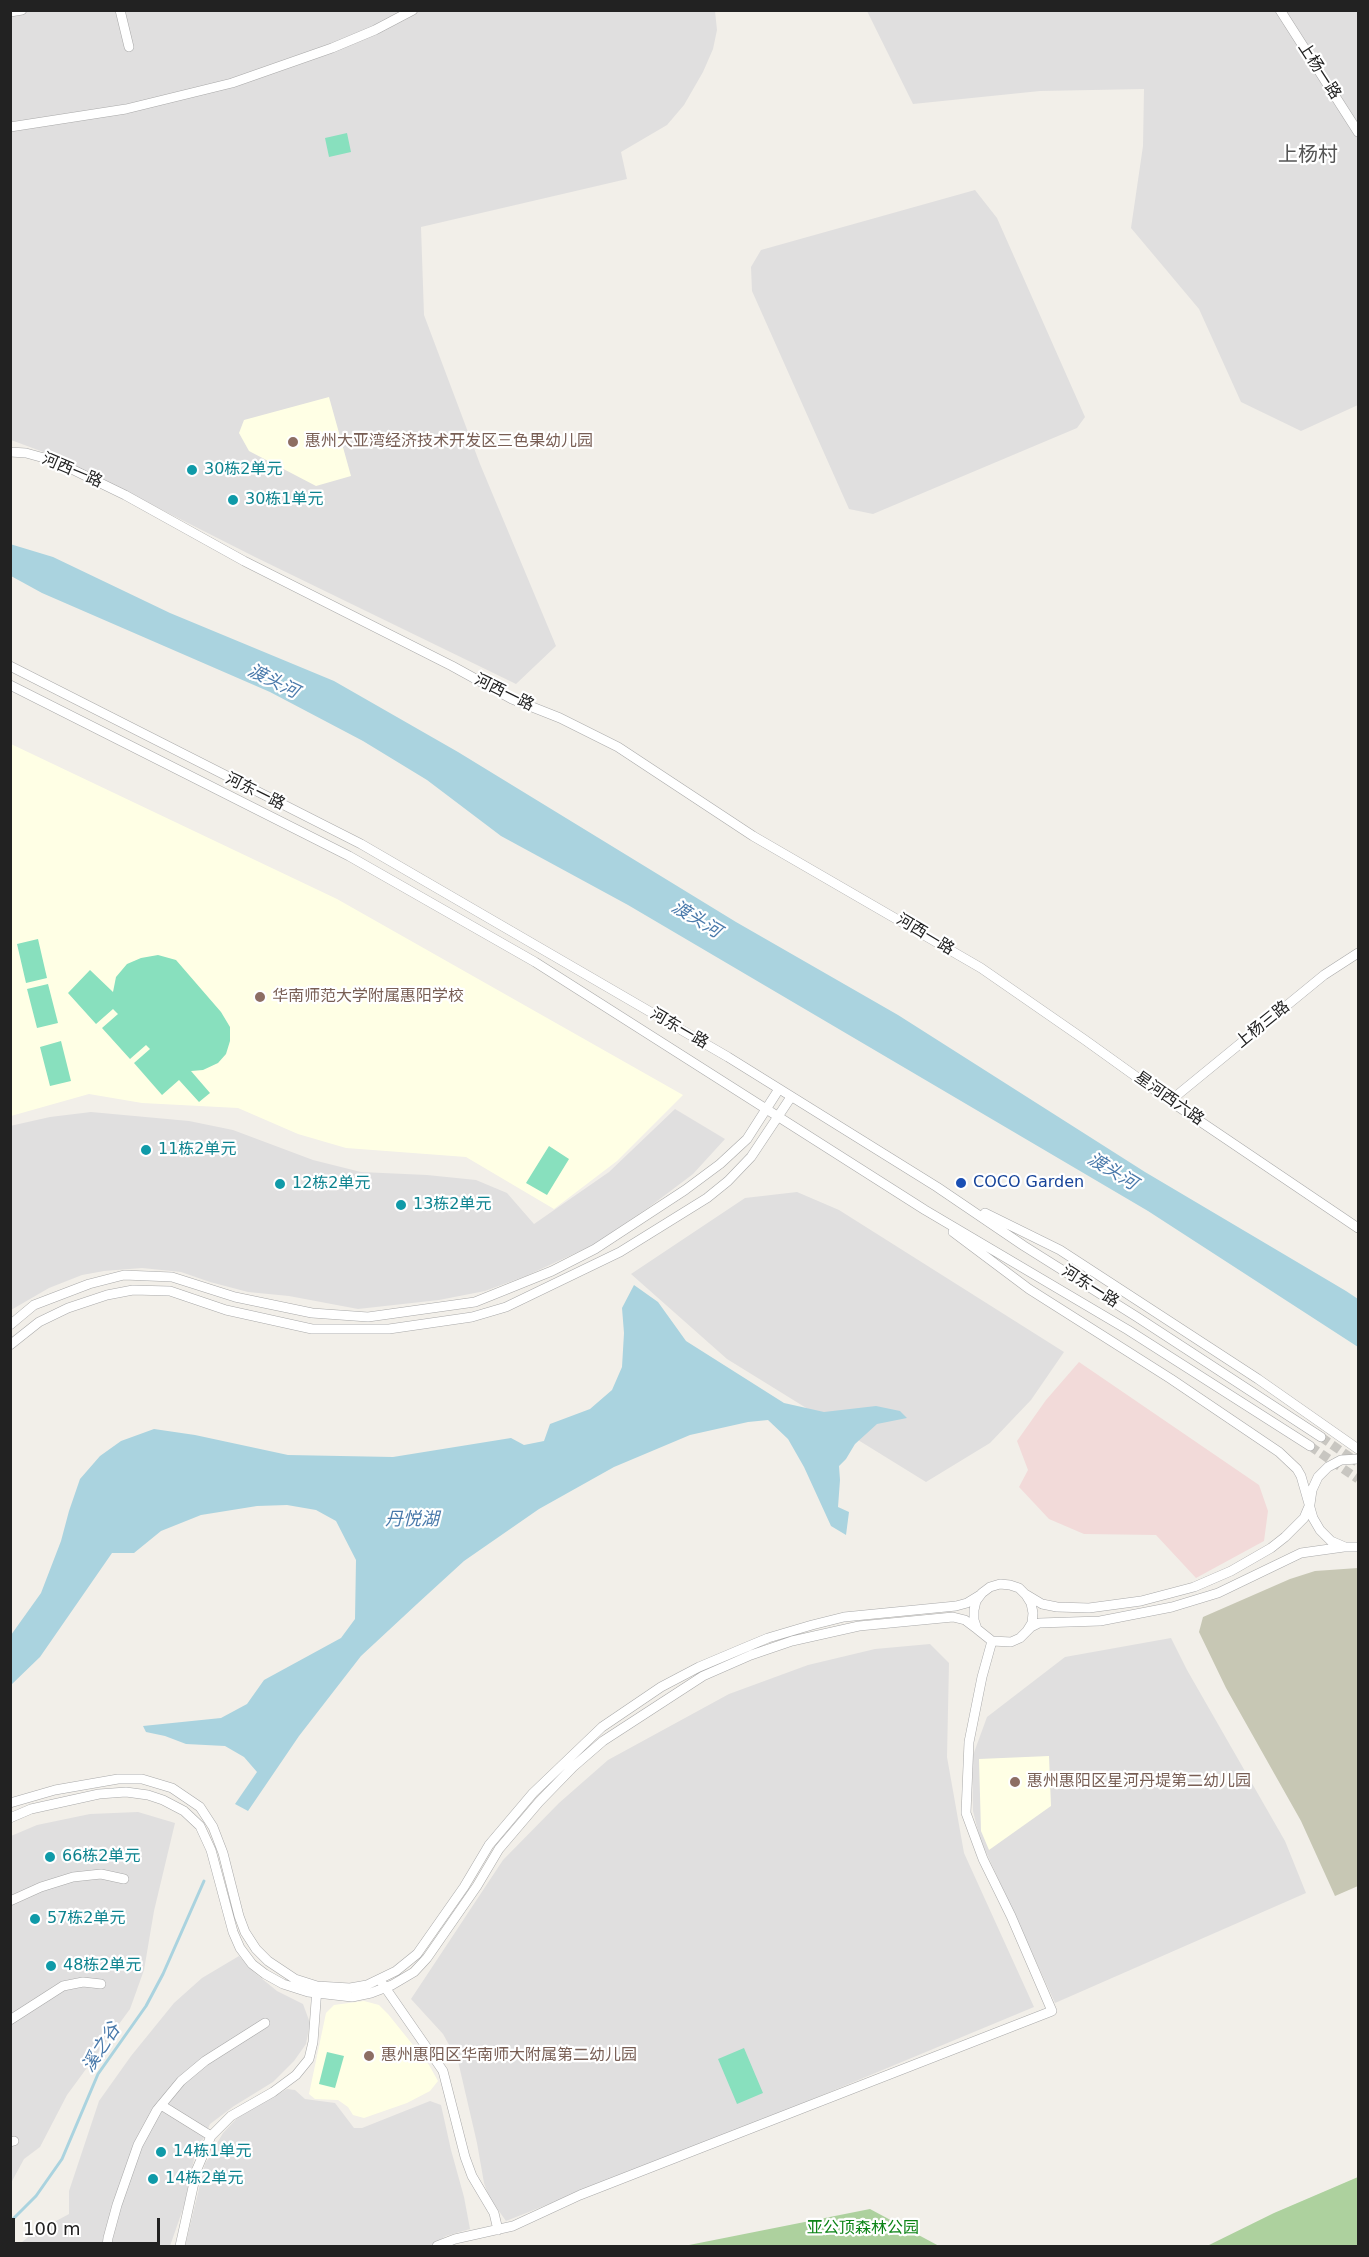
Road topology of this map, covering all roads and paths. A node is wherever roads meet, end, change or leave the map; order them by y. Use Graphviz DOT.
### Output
graph roads {
  1 [pos="22,10"];
  2 [pos="120,10"];
  3 [pos="413,10"];
  4 [pos="1280,10"];
  5 [pos="10,12"];
  6 [pos="129,47"];
  7 [pos="10,127"];
  8 [pos="1359,132"];
  9 [pos="10,452"];
  10 [pos="10,666"];
  11 [pos="10,685"];
  12 [pos="1359,953"];
  13 [pos="981,968"];
  14 [pos="779,1089"];
  15 [pos="791,1097"];
  16 [pos="1170,1101"];
  17 [pos="765,1110"];
  18 [pos="778,1118"];
  19 [pos="956,1199"];
  20 [pos="925,1210"];
  21 [pos="1359,1228"];
  22 [pos="10,1325"];
  23 [pos="10,1345"];
  24 [pos="1321,1437"];
  25 [pos="1310,1446"];
  26 [pos="1358,1456"];
  27 [pos="1310,1504"];
  28 [pos="1345,1546"];
  29 [pos="1359,1547"];
  30 [pos="980,1595"];
  31 [pos="1026,1595"];
  32 [pos="977,1629"];
  33 [pos="1027,1631"];
  34 [pos="992,1641"];
  35 [pos="10,1803"];
  36 [pos="10,1818"];
  37 [pos="124,1879"];
  38 [pos="10,1901"];
  39 [pos="382,1983"];
  40 [pos="100,1984"];
  41 [pos="317,1990"];
  42 [pos="10,2020"];
  43 [pos="265,2023"];
  44 [pos="161,2105"];
  45 [pos="211,2136"];
  46 [pos="498,2230"];
  47 [pos="107,2247"];
  48 [pos="180,2247"];
  49 [pos="438,2247"];
  1 -- 5 [label="street"];
  2 -- 6 [label="street"];
  3 -- 7 [label="street"];
  4 -- 8 [label="street, 上杨一路"];
  9 -- 13 [label="street, 河西一路"];
  10 -- 14 [label="street, 河东一路"];
  11 -- 17 [label="street, 河东一路"];
  12 -- 16 [label="street, 上杨三路"];
  13 -- 16 [label="street, 星河西六路"];
  14 -- 15 [label="street, 河东一路"];
  14 -- 17 [label="street"];
  15 -- 18 [label="street"];
  15 -- 19 [label="street, 河东一路"];
  16 -- 21 [label="street, 星河西六路"];
  17 -- 18 [label="street, 河东一路"];
  17 -- 22 [label="street"];
  18 -- 20 [label="street, 河东一路"];
  18 -- 23 [label="street"];
  19 -- 24 [label="street, 河东一路"];
  19 -- 26 [label="street"];
  20 -- 25 [label="street, 河东一路"];
  20 -- 27 [label="street"];
  26 -- 27 [label="street"];
  27 -- 28 [label="street"];
  27 -- 31 [label="street"];
  28 -- 29 [label="street"];
  28 -- 33 [label="street"];
  30 -- 31 [label="street"];
  30 -- 32 [label="street"];
  30 -- 39 [label="street"];
  31 -- 33 [label="street"];
  32 -- 34 [label="street"];
  32 -- 39 [label="street"];
  33 -- 34 [label="street"];
  34 -- 46 [label="street"];
  35 -- 41 [label="street"];
  36 -- 41 [label="street"];
  37 -- 38 [label="street"];
  39 -- 41 [label="street"];
  39 -- 46 [label="street"];
  40 -- 42 [label="street"];
  41 -- 45 [label="street"];
  43 -- 44 [label="street"];
  44 -- 45 [label="street"];
  44 -- 47 [label="street"];
  45 -- 48 [label="street"];
  46 -- 49 [label="street"];
}
